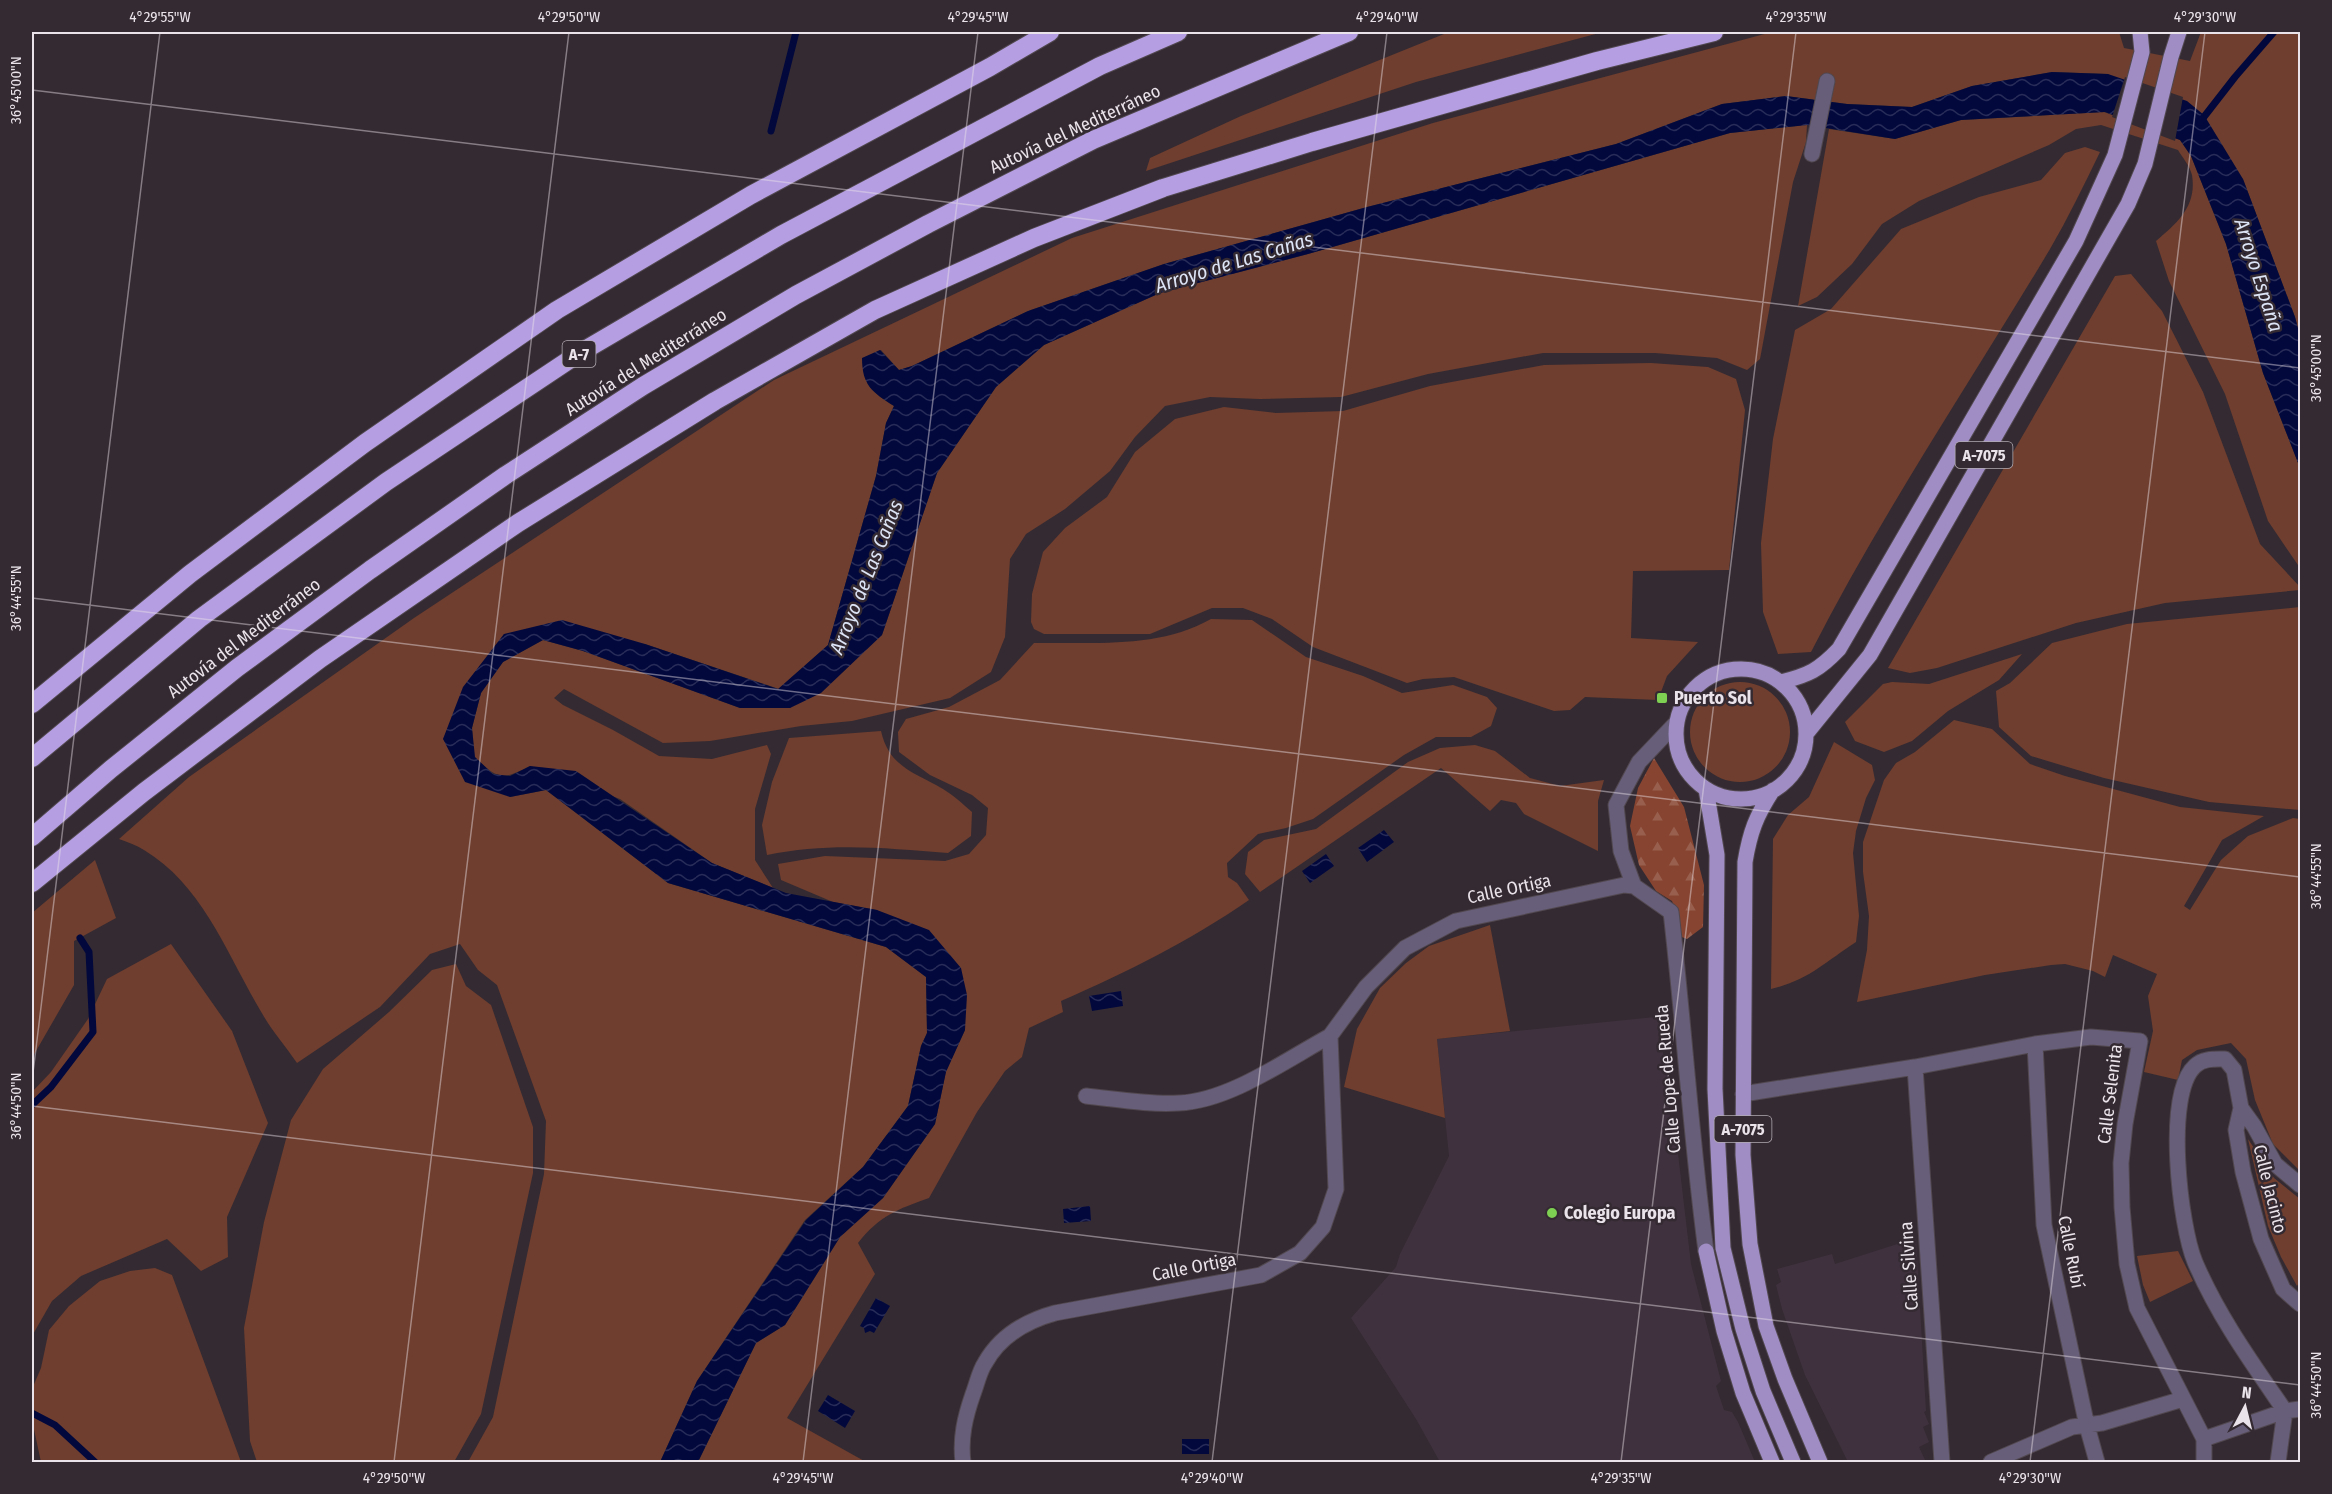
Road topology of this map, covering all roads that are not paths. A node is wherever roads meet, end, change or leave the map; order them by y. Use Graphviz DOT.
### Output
graph roads {
  1 [pos="1050,32"];
  2 [pos="1178,32"];
  3 [pos="1349,32"];
  4 [pos="1714,32"];
  5 [pos="2140,32"];
  6 [pos="2179,32"];
  7 [pos="1827,81"];
  8 [pos="1812,154"];
  9 [pos="1781,682"];
  10 [pos="32,704"];
  11 [pos="1676,723"];
  12 [pos="1806,734"];
  13 [pos="32,758"];
  14 [pos="1706,789"];
  15 [pos="1773,790"];
  16 [pos="32,837"];
  17 [pos="32,883"];
  18 [pos="1634,886"];
  19 [pos="1330,1036"];
  20 [pos="2035,1044"];
  21 [pos="1915,1067"];
  22 [pos="1743,1094"];
  23 [pos="1086,1096"];
  24 [pos="2241,1108"];
  25 [pos="2301,1185"];
  26 [pos="1706,1251"];
  27 [pos="2301,1304"];
  28 [pos="2183,1399"];
  29 [pos="2301,1409"];
  30 [pos="2285,1412"];
  31 [pos="2087,1426"];
  32 [pos="2204,1439"];
  33 [pos="963,1462"];
  34 [pos="1773,1462"];
  35 [pos="1793,1462"];
  36 [pos="1820,1462"];
  37 [pos="1942,1462"];
  38 [pos="1991,1462"];
  39 [pos="2097,1462"];
  40 [pos="2204,1462"];
  41 [pos="2278,1462"];
  1 -- 10 [label="highway"];
  2 -- 13 [label="highway, A-7"];
  3 -- 16 [label="highway, Autovía del Mediterráneo"];
  4 -- 17 [label="highway"];
  5 -- 9 [label="main road, A-7075"];
  6 -- 12 [label="main road, A-7075"];
  7 -- 8 [label="street"];
  9 -- 11 [label="main road, A-7075"];
  9 -- 12 [label="main road, A-7075"];
  11 -- 14 [label="main road, A-7075"];
  11 -- 18 [label="street"];
  12 -- 15 [label="main road, A-7075"];
  14 -- 15 [label="main road, A-7075"];
  14 -- 35 [label="main road, A-7075"];
  15 -- 22 [label="main road, A-7075"];
  18 -- 19 [label="street, Calle Ortiga"];
  18 -- 26 [label="street, Calle Lope de Rueda"];
  19 -- 23 [label="street, Calle Ortiga"];
  19 -- 33 [label="street, Calle Ortiga"];
  20 -- 21 [label="street, Calle Selenita"];
  20 -- 28 [label="street, Calle Selenita"];
  20 -- 31 [label="street, Calle Rubí"];
  21 -- 22 [label="street, Calle Selenita"];
  21 -- 37 [label="street, Calle Silvina"];
  22 -- 36 [label="main road, A-7075"];
  24 -- 25 [label="street"];
  24 -- 27 [label="street, Calle Jacinto"];
  24 -- 30 [label="street"];
  26 -- 34 [label="main road, Calle Lope de Rueda"];
  28 -- 31 [label="street"];
  28 -- 32 [label="street, Calle Selenita"];
  29 -- 30 [label="street"];
  30 -- 32 [label="street"];
  30 -- 41 [label="street"];
  31 -- 38 [label="street"];
  31 -- 39 [label="street, Calle Rubí"];
  32 -- 40 [label="street, Calle Selenita"];
}
